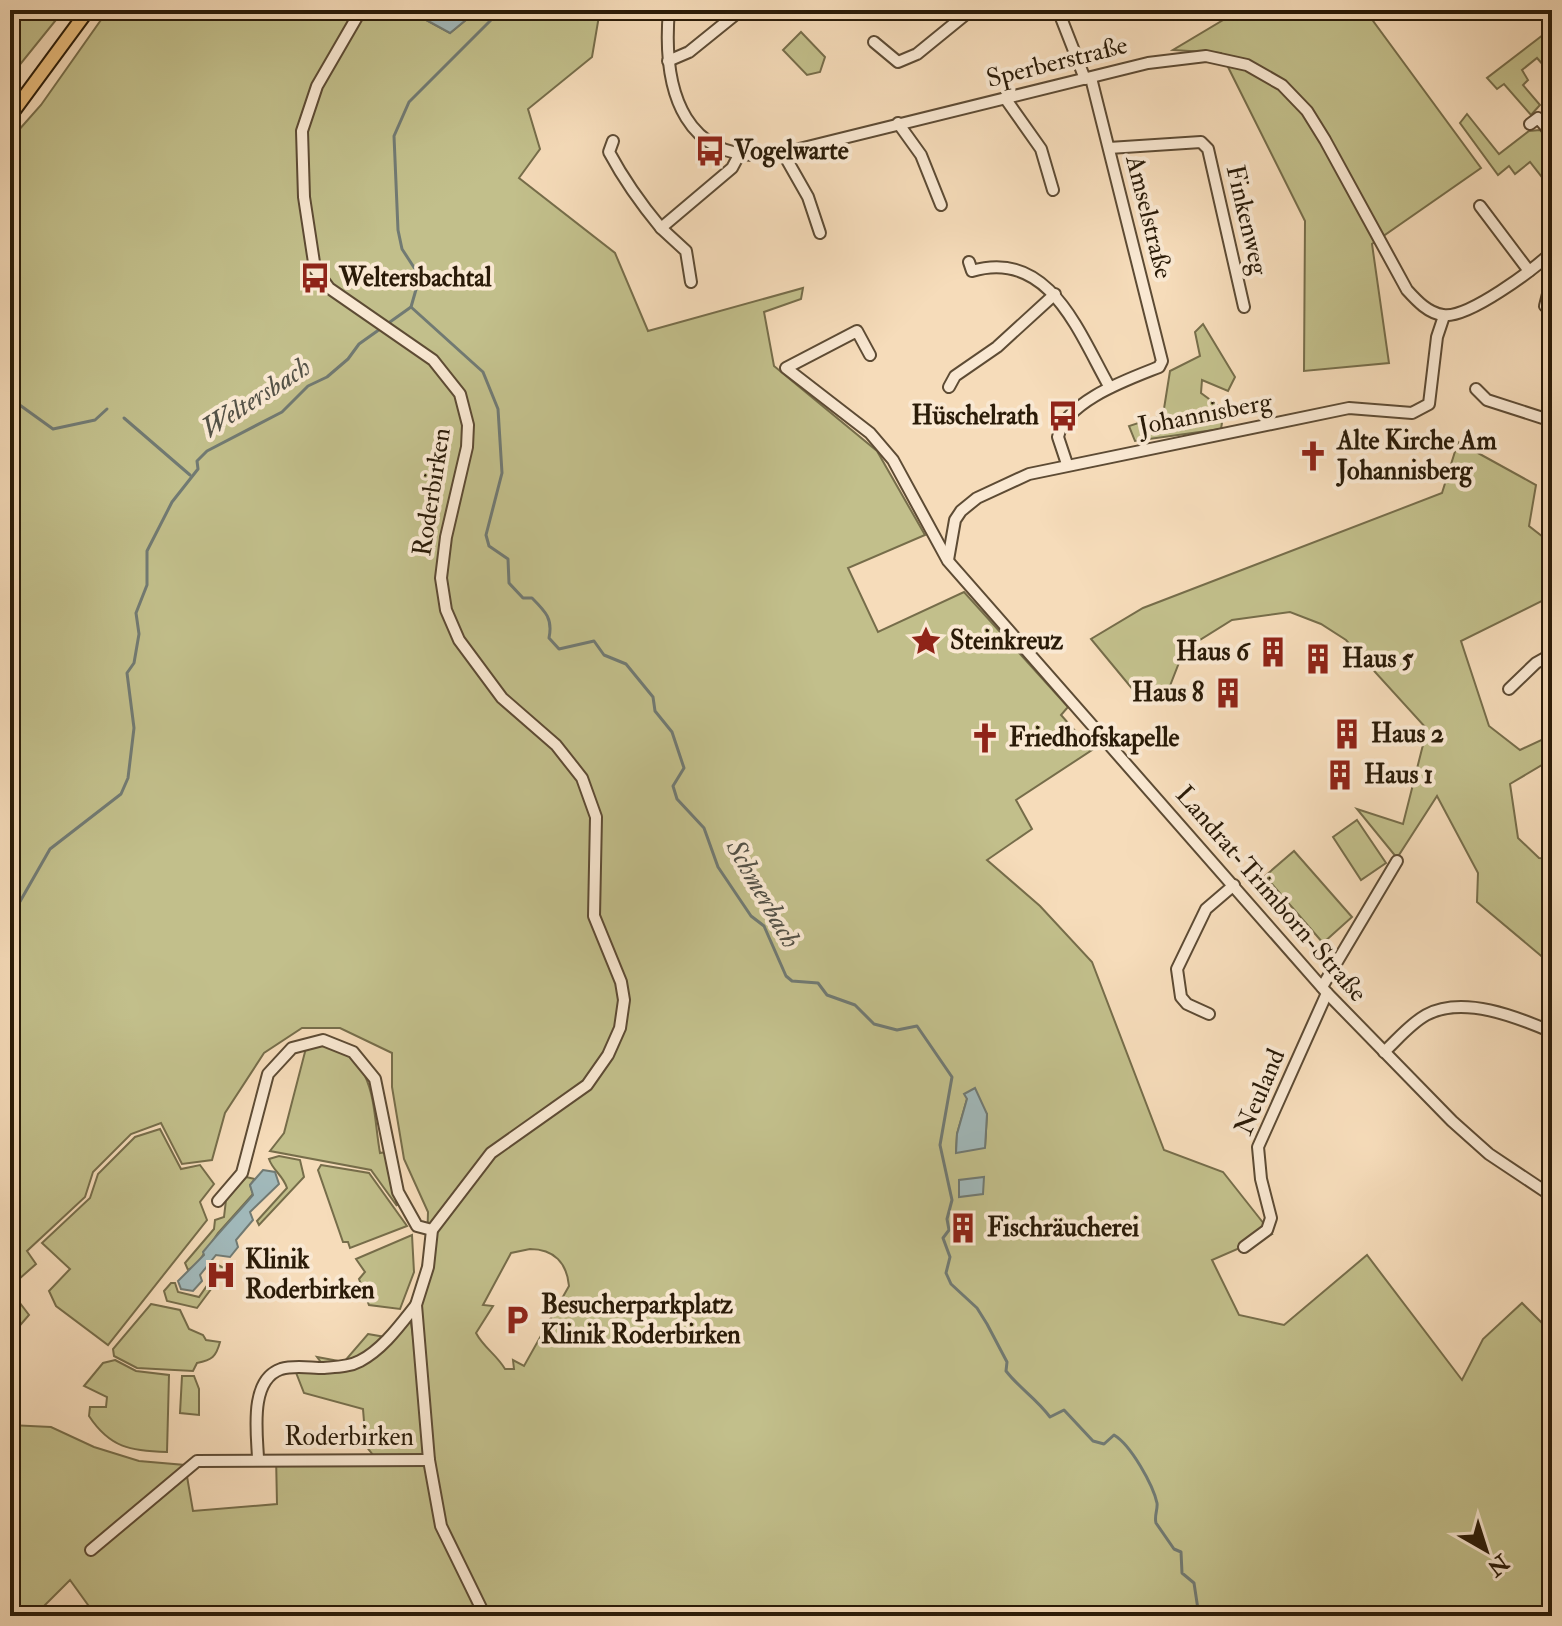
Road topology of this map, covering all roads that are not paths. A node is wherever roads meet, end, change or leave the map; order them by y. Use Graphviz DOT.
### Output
graph roads {
  1 [pos="88,10"];
  2 [pos="361,10"];
  3 [pos="669,10"];
  4 [pos="741,10"];
  5 [pos="971,10"];
  6 [pos="1058,10"];
  7 [pos="874,42"];
  8 [pos="668,61"];
  9 [pos="1088,78"];
  10 [pos="1005,98"];
  11 [pos="10,116"];
  12 [pos="898,123"];
  13 [pos="1530,124"];
  14 [pos="1552,134"];
  15 [pos="613,141"];
  16 [pos="1109,148"];
  17 [pos="783,153"];
  18 [pos="739,155"];
  19 [pos="1053,190"];
  20 [pos="941,205"];
  21 [pos="1480,206"];
  22 [pos="661,228"];
  23 [pos="820,233"];
  24 [pos="1552,252"];
  25 [pos="969,262"];
  26 [pos="1529,271"];
  27 [pos="1552,278"];
  28 [pos="691,282"];
  29 [pos="1055,294"];
  30 [pos="1244,307"];
  31 [pos="1552,309"];
  32 [pos="1444,316"];
  33 [pos="870,355"];
  34 [pos="1109,386"];
  35 [pos="949,387"];
  36 [pos="1476,389"];
  37 [pos="1552,421"];
  38 [pos="1067,464"];
  39 [pos="948,561"];
  40 [pos="1552,654"];
  41 [pos="1509,689"];
  42 [pos="1397,861"];
  43 [pos="1234,885"];
  44 [pos="1324,990"];
  45 [pos="1209,1014"];
  46 [pos="1552,1032"];
  47 [pos="1384,1052"];
  48 [pos="1552,1196"];
  49 [pos="218,1201"];
  50 [pos="432,1230"];
  51 [pos="1244,1247"];
  52 [pos="416,1305"];
  53 [pos="258,1458"];
  54 [pos="429,1460"];
  55 [pos="91,1550"];
  56 [pos="485,1616"];
  1 -- 11 [label="main road"];
  2 -- 50 [label="street, Roderbirken"];
  3 -- 8 [label="street"];
  4 -- 8 [label="street"];
  5 -- 7 [label="street"];
  6 -- 9 [label="street, Amselstraße"];
  8 -- 18 [label="street, Sperberstraße"];
  9 -- 10 [label="street, Sperberstraße"];
  9 -- 16 [label="street, Amselstraße"];
  9 -- 32 [label="street, Sperberstraße"];
  10 -- 12 [label="street, Sperberstraße"];
  10 -- 19 [label="street"];
  12 -- 17 [label="street, Sperberstraße"];
  12 -- 20 [label="street"];
  13 -- 14 [label="street"];
  15 -- 22 [label="street"];
  16 -- 30 [label="street, Finkenweg"];
  16 -- 34 [label="street, Amselstraße"];
  17 -- 18 [label="street, Sperberstraße"];
  17 -- 23 [label="street"];
  18 -- 22 [label="street"];
  21 -- 26 [label="street"];
  22 -- 28 [label="street"];
  24 -- 26 [label="street"];
  25 -- 29 [label="street"];
  26 -- 32 [label="street"];
  27 -- 31 [label="street"];
  29 -- 34 [label="street"];
  29 -- 35 [label="street"];
  32 -- 38 [label="street, Johannisberg"];
  33 -- 39 [label="street, Landrat-Trimborn-Straße"];
  34 -- 38 [label="street"];
  36 -- 37 [label="street"];
  38 -- 39 [label="street, Johannisberg"];
  39 -- 43 [label="street, Landrat-Trimborn-Straße"];
  40 -- 41 [label="street"];
  42 -- 44 [label="street, Neuland"];
  43 -- 44 [label="street, Landrat-Trimborn-Straße"];
  43 -- 45 [label="street"];
  44 -- 47 [label="street, Landrat-Trimborn-Straße"];
  44 -- 51 [label="street, Neuland"];
  46 -- 47 [label="street"];
  47 -- 48 [label="street, Landrat-Trimborn-Straße"];
  49 -- 50 [label="street"];
  50 -- 52 [label="street, Roderbirken"];
  52 -- 53 [label="street, Roderbirken"];
  52 -- 54 [label="street, Roderbirken"];
  53 -- 54 [label="street, Roderbirken"];
  53 -- 55 [label="street, Roderbirken"];
  54 -- 56 [label="street"];
}
